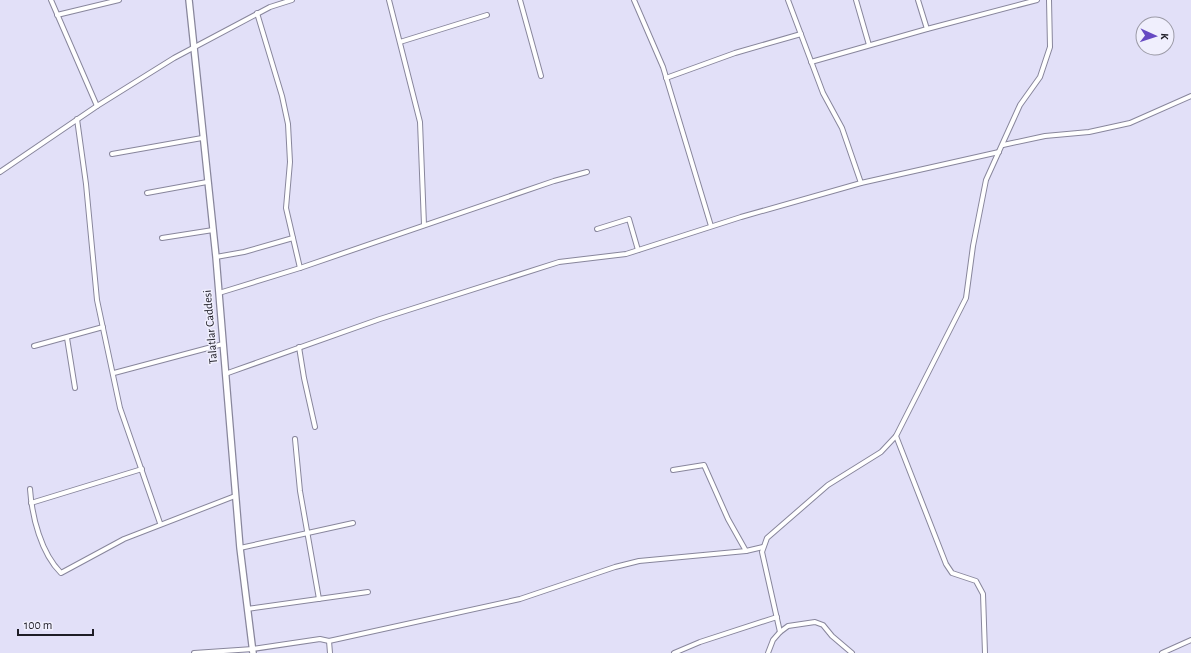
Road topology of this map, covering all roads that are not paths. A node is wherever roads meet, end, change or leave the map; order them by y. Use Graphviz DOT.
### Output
graph roads {
  1 [pos="51,0"];
  2 [pos="119,0"];
  3 [pos="189,0"];
  4 [pos="292,0"];
  5 [pos="389,0"];
  6 [pos="520,0"];
  7 [pos="634,0"];
  8 [pos="788,0"];
  9 [pos="856,0"];
  10 [pos="918,0"];
  11 [pos="1037,0"];
  12 [pos="1049,0"];
  13 [pos="256,13"];
  14 [pos="56,15"];
  15 [pos="487,15"];
  16 [pos="927,29"];
  17 [pos="801,34"];
  18 [pos="400,42"];
  19 [pos="869,45"];
  20 [pos="194,48"];
  21 [pos="811,62"];
  22 [pos="541,76"];
  23 [pos="666,78"];
  24 [pos="1191,96"];
  25 [pos="96,106"];
  26 [pos="77,119"];
  27 [pos="202,138"];
  28 [pos="1003,145"];
  29 [pos="999,152"];
  30 [pos="112,154"];
  31 [pos="0,172"];
  32 [pos="587,172"];
  33 [pos="207,182"];
  34 [pos="861,183"];
  35 [pos="147,193"];
  36 [pos="424,225"];
  37 [pos="711,226"];
  38 [pos="597,229"];
  39 [pos="213,230"];
  40 [pos="162,238"];
  41 [pos="294,238"];
  42 [pos="638,250"];
  43 [pos="216,257"];
  44 [pos="300,268"];
  45 [pos="218,293"];
  46 [pos="103,327"];
  47 [pos="67,338"];
  48 [pos="222,344"];
  49 [pos="34,346"];
  50 [pos="299,347"];
  51 [pos="114,372"];
  52 [pos="225,374"];
  53 [pos="75,388"];
  54 [pos="315,427"];
  55 [pos="896,436"];
  56 [pos="295,439"];
  57 [pos="142,469"];
  58 [pos="673,470"];
  59 [pos="30,489"];
  60 [pos="235,496"];
  61 [pos="31,503"];
  62 [pos="160,523"];
  63 [pos="353,523"];
  64 [pos="307,533"];
  65 [pos="763,547"];
  66 [pos="240,548"];
  67 [pos="746,551"];
  68 [pos="368,592"];
  69 [pos="319,598"];
  70 [pos="247,609"];
  71 [pos="777,617"];
  72 [pos="780,632"];
  73 [pos="1191,640"];
  74 [pos="329,641"];
  75 [pos="253,651"];
  76 [pos="194,653"];
  77 [pos="330,653"];
  78 [pos="674,653"];
  79 [pos="768,653"];
  80 [pos="852,653"];
  81 [pos="984,653"];
  82 [pos="1162,653"];
  1 -- 14 [label="street"];
  2 -- 14 [label="street"];
  3 -- 20 [label="street, Talatlar Caddesi"];
  4 -- 13 [label="street"];
  5 -- 18 [label="street"];
  6 -- 22 [label="street"];
  7 -- 23 [label="street"];
  8 -- 17 [label="street"];
  9 -- 19 [label="street"];
  10 -- 16 [label="street"];
  11 -- 16 [label="street"];
  12 -- 28 [label="street"];
  13 -- 20 [label="street"];
  13 -- 41 [label="street"];
  14 -- 25 [label="street"];
  15 -- 18 [label="street"];
  16 -- 19 [label="street"];
  17 -- 21 [label="street"];
  17 -- 23 [label="street"];
  18 -- 36 [label="street"];
  19 -- 21 [label="street"];
  20 -- 25 [label="street"];
  20 -- 27 [label="street, Talatlar Caddesi"];
  21 -- 34 [label="street"];
  23 -- 37 [label="street"];
  24 -- 28 [label="street"];
  25 -- 26 [label="street"];
  26 -- 31 [label="street"];
  26 -- 46 [label="street"];
  27 -- 30 [label="street"];
  27 -- 33 [label="street, Talatlar Caddesi"];
  28 -- 29 [label="street"];
  29 -- 34 [label="street"];
  29 -- 55 [label="street"];
  32 -- 36 [label="street"];
  33 -- 35 [label="street"];
  33 -- 39 [label="street, Talatlar Caddesi"];
  34 -- 37 [label="street"];
  36 -- 44 [label="street"];
  37 -- 42 [label="street"];
  38 -- 42 [label="street"];
  39 -- 40 [label="street"];
  39 -- 43 [label="street, Talatlar Caddesi"];
  41 -- 43 [label="street"];
  41 -- 44 [label="street"];
  42 -- 50 [label="street"];
  43 -- 45 [label="street, Talatlar Caddesi"];
  44 -- 45 [label="street"];
  45 -- 48 [label="street, Talatlar Caddesi"];
  46 -- 47 [label="street"];
  46 -- 51 [label="street"];
  47 -- 49 [label="street"];
  47 -- 53 [label="street"];
  48 -- 51 [label="street"];
  48 -- 52 [label="street, Talatlar Caddesi"];
  50 -- 52 [label="street"];
  50 -- 54 [label="street"];
  51 -- 57 [label="street"];
  52 -- 60 [label="street, Talatlar Caddesi"];
  55 -- 65 [label="street"];
  55 -- 81 [label="street"];
  56 -- 64 [label="street"];
  57 -- 61 [label="street"];
  57 -- 62 [label="street"];
  58 -- 67 [label="street"];
  59 -- 61 [label="street"];
  60 -- 62 [label="street"];
  60 -- 66 [label="street, Talatlar Caddesi"];
  61 -- 62 [label="street"];
  63 -- 64 [label="street"];
  64 -- 66 [label="street"];
  64 -- 69 [label="street"];
  65 -- 67 [label="street"];
  65 -- 71 [label="street"];
  66 -- 70 [label="street, Talatlar Caddesi"];
  67 -- 74 [label="street"];
  68 -- 69 [label="street"];
  69 -- 70 [label="street"];
  70 -- 75 [label="street, Talatlar Caddesi"];
  71 -- 72 [label="street"];
  71 -- 78 [label="street"];
  72 -- 79 [label="street"];
  72 -- 80 [label="street"];
  73 -- 82 [label="street"];
  74 -- 75 [label="street"];
  74 -- 77 [label="street"];
  75 -- 76 [label="street"];
}
